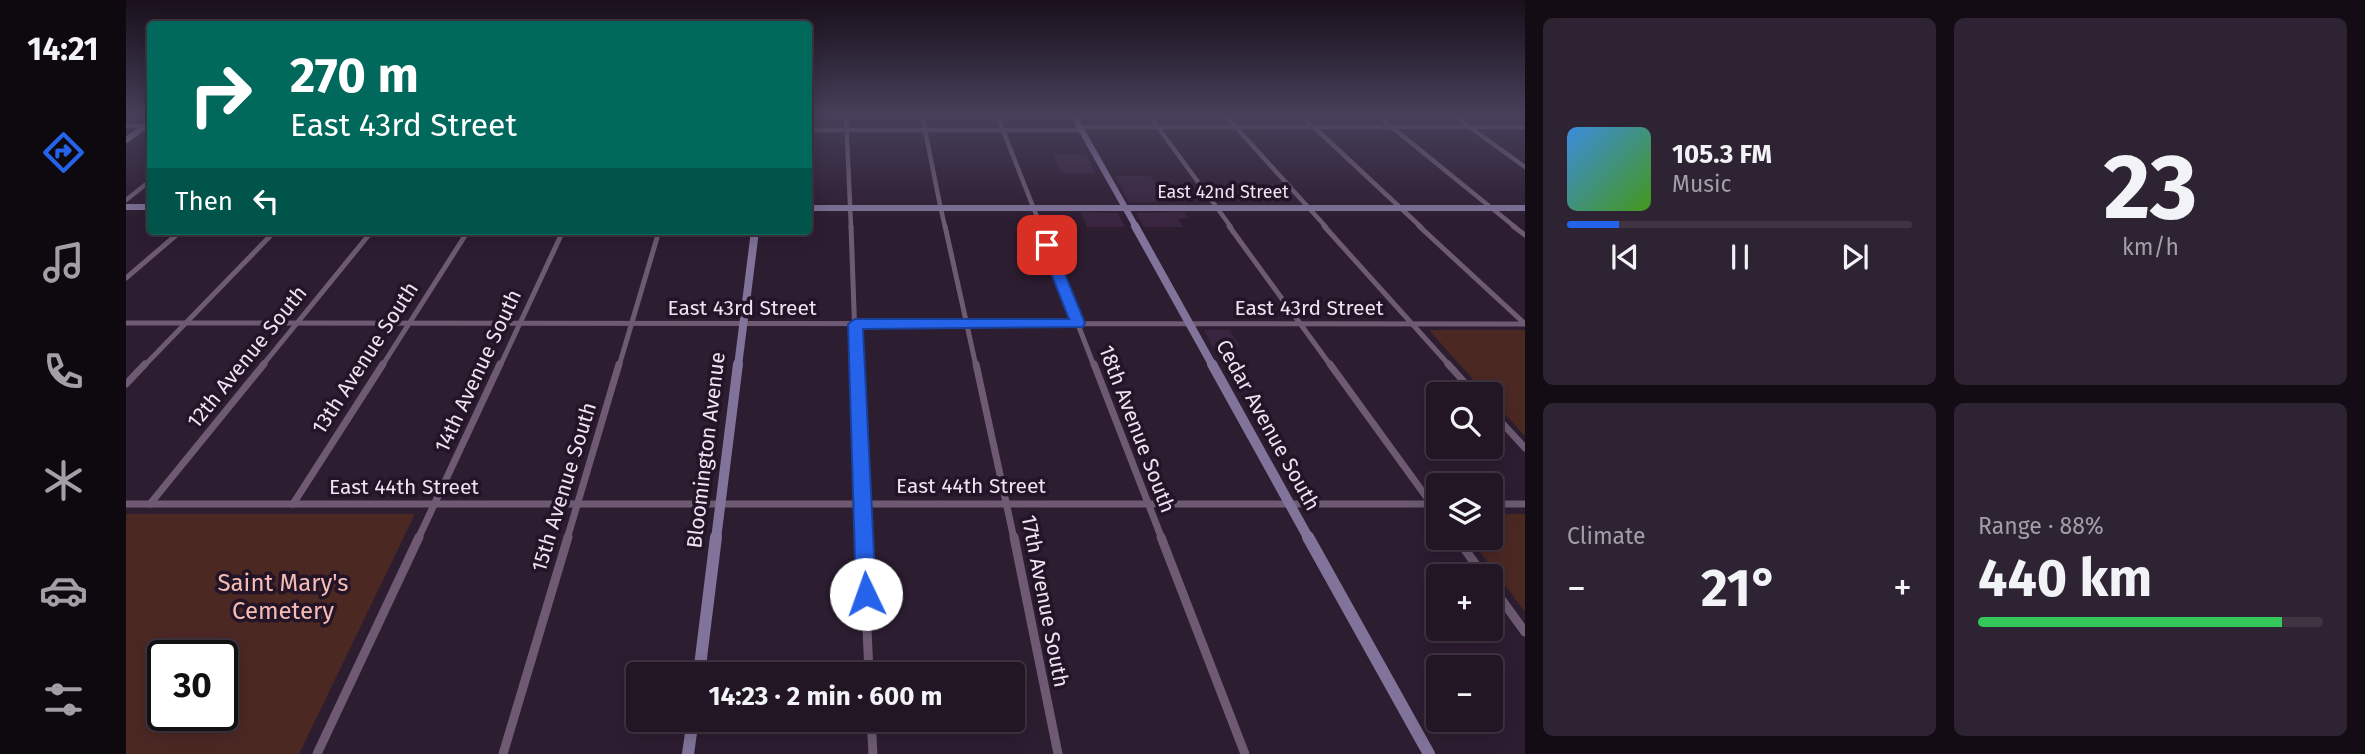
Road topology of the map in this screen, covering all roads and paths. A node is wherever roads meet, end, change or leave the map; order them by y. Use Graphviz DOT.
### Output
graph roads {
  1 [pos="847,150"];
  2 [pos="928,150"];
  3 [pos="1011,150"];
  4 [pos="1093,150"];
  5 [pos="1174,150"];
  6 [pos="1257,150"];
  7 [pos="1338,150"];
  8 [pos="1420,150"];
  9 [pos="1502,150"];
  10 [pos="1525,167"];
  11 [pos="147,183"];
  12 [pos="126,200"];
  13 [pos="126,207"];
  14 [pos="147,207"];
  15 [pos="940,207"];
  16 [pos="1033,207"];
  17 [pos="1124,207"];
  18 [pos="812,208"];
  19 [pos="849,208"];
  20 [pos="1217,208"];
  21 [pos="1308,208"];
  22 [pos="1399,208"];
  23 [pos="1491,208"];
  24 [pos="1524,208"];
  25 [pos="176,235"];
  26 [pos="271,235"];
  27 [pos="369,235"];
  28 [pos="465,235"];
  29 [pos="561,235"];
  30 [pos="658,235"];
  31 [pos="754,235"];
  32 [pos="1525,235"];
  33 [pos="126,278"];
  34 [pos="126,323"];
  35 [pos="1078,323"];
  36 [pos="185,324"];
  37 [pos="296,324"];
  38 [pos="408,324"];
  39 [pos="519,324"];
  40 [pos="631,324"];
  41 [pos="743,324"];
  42 [pos="855,324"];
  43 [pos="967,324"];
  44 [pos="1189,324"];
  45 [pos="1301,324"];
  46 [pos="1413,324"];
  47 [pos="1525,324"];
  48 [pos="1464,382"];
  49 [pos="126,384"];
  50 [pos="1503,424"];
  51 [pos="1525,448"];
  52 [pos="1426,491"];
  53 [pos="1289,503"];
  54 [pos="1426,503"];
  55 [pos="126,504"];
  56 [pos="150,504"];
  57 [pos="293,504"];
  58 [pos="435,504"];
  59 [pos="577,504"];
  60 [pos="721,504"];
  61 [pos="862,504"];
  62 [pos="1007,504"];
  63 [pos="1147,504"];
  64 [pos="1503,504"];
  65 [pos="1525,504"];
  66 [pos="1503,602"];
  67 [pos="1525,632"];
  68 [pos="701,662"];
  69 [pos="869,662"];
  70 [pos="691,732"];
  71 [pos="872,732"];
  72 [pos="317,754"];
  73 [pos="503,754"];
  74 [pos="688,754"];
  75 [pos="873,754"];
  76 [pos="1058,754"];
  77 [pos="1245,754"];
  78 [pos="1429,754"];
  1 -- 19 [label="street"];
  2 -- 15 [label="street, 17th Avenue South"];
  3 -- 16 [label="street, 18th Avenue South"];
  4 -- 17 [label="street, Cedar Avenue South"];
  5 -- 20 [label="street"];
  6 -- 21 [label="street"];
  7 -- 22 [label="street"];
  8 -- 23 [label="street"];
  9 -- 10 [label="street"];
  11 -- 12 [label="street"];
  13 -- 14 [label="street"];
  15 -- 16 [label="street, East 42nd Street"];
  15 -- 19 [label="street, East 42nd Street"];
  15 -- 43 [label="street, 17th Avenue South"];
  16 -- 17 [label="street, East 42nd Street"];
  16 -- 35 [label="street, 18th Avenue South"];
  17 -- 20 [label="street, East 42nd Street"];
  17 -- 44 [label="street, Cedar Avenue South"];
  18 -- 19 [label="street, East 42nd Street"];
  19 -- 42 [label="street"];
  20 -- 21 [label="street, East 42nd Street"];
  20 -- 45 [label="street"];
  21 -- 22 [label="street, East 42nd Street"];
  21 -- 46 [label="street"];
  22 -- 23 [label="street, East 42nd Street"];
  22 -- 47 [label="street"];
  23 -- 24 [label="street, East 42nd Street"];
  23 -- 32 [label="street"];
  25 -- 33 [label="street"];
  26 -- 36 [label="street"];
  27 -- 37 [label="street, 12th Avenue South"];
  28 -- 38 [label="street, 13th Avenue South"];
  29 -- 39 [label="street, 14th Avenue South"];
  30 -- 40 [label="street, 15th Avenue South"];
  31 -- 41 [label="street, Bloomington Avenue"];
  34 -- 36 [label="street, East 43rd Street"];
  35 -- 43 [label="street, East 43rd Street"];
  35 -- 44 [label="street, East 43rd Street"];
  35 -- 63 [label="street, 18th Avenue South"];
  36 -- 37 [label="street, East 43rd Street"];
  36 -- 49 [label="street"];
  37 -- 38 [label="street, East 43rd Street"];
  37 -- 56 [label="street, 12th Avenue South"];
  38 -- 39 [label="street, East 43rd Street"];
  38 -- 57 [label="street, 13th Avenue South"];
  39 -- 40 [label="street, East 43rd Street"];
  39 -- 58 [label="street, 14th Avenue South"];
  40 -- 41 [label="street, East 43rd Street"];
  40 -- 59 [label="street, 15th Avenue South"];
  41 -- 42 [label="street, East 43rd Street"];
  41 -- 60 [label="street, Bloomington Avenue"];
  42 -- 43 [label="street, East 43rd Street"];
  42 -- 61 [label="street"];
  43 -- 62 [label="street, 17th Avenue South"];
  44 -- 45 [label="street, East 43rd Street"];
  44 -- 53 [label="street, Cedar Avenue South"];
  45 -- 46 [label="street, East 43rd Street"];
  45 -- 52 [label="street"];
  46 -- 47 [label="street, East 43rd Street"];
  46 -- 48 [label="street"];
  50 -- 51 [label="street"];
  53 -- 54 [label="street, East 44th Street"];
  53 -- 63 [label="street, East 44th Street"];
  53 -- 78 [label="street, Cedar Avenue South"];
  55 -- 56 [label="street, East 44th Street"];
  56 -- 57 [label="street, East 44th Street"];
  57 -- 58 [label="street, East 44th Street"];
  58 -- 59 [label="street, East 44th Street"];
  58 -- 72 [label="street, 14th Avenue South"];
  59 -- 60 [label="street, East 44th Street"];
  59 -- 73 [label="street, 15th Avenue South"];
  60 -- 61 [label="street, East 44th Street"];
  60 -- 68 [label="street, Bloomington Avenue"];
  61 -- 62 [label="street, East 44th Street"];
  61 -- 69 [label="street"];
  62 -- 63 [label="street, East 44th Street"];
  62 -- 76 [label="street, 17th Avenue South"];
  63 -- 77 [label="street, 18th Avenue South"];
  64 -- 65 [label="street"];
  66 -- 67 [label="street"];
  70 -- 74 [label="street"];
  71 -- 75 [label="street"];
}
